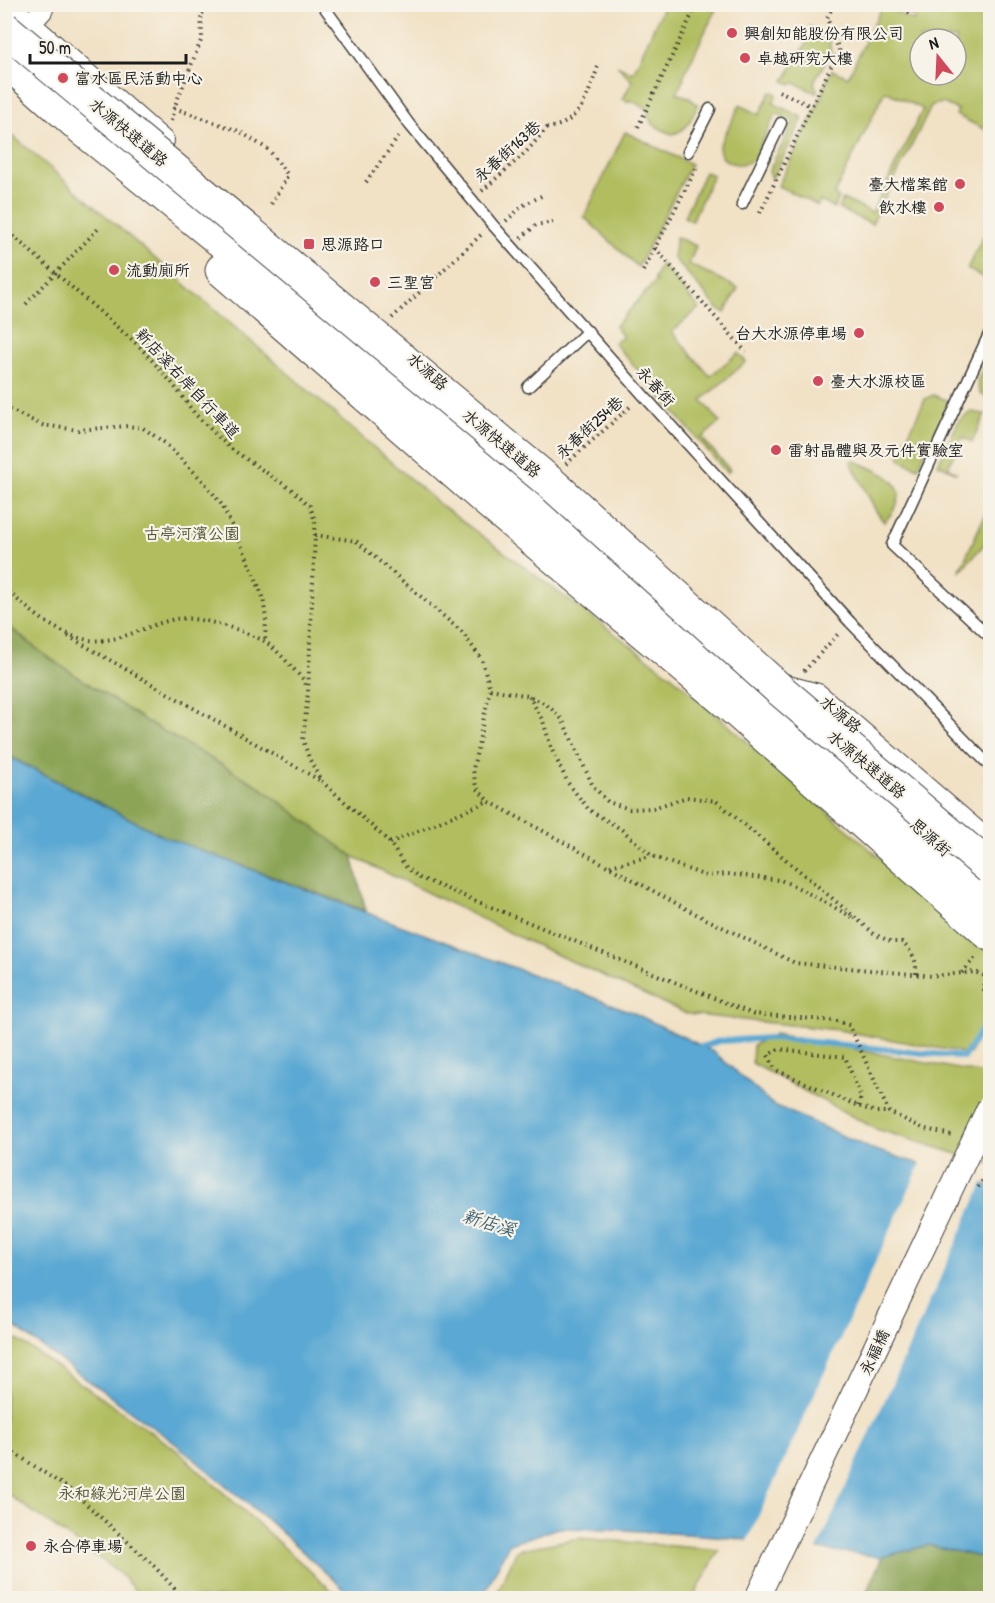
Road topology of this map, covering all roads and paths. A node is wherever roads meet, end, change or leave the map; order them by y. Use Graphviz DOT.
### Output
graph roads {
  1 [pos="8,4"];
  2 [pos="45,4"];
  3 [pos="322,4"];
  4 [pos="698,4"];
  5 [pos="834,4"];
  6 [pos="892,4"];
  7 [pos="916,4"];
  8 [pos="215,5"];
  9 [pos="17,26"];
  10 [pos="4,59"];
  11 [pos="598,67"];
  12 [pos="779,91"];
  13 [pos="811,106"];
  14 [pos="174,108"];
  15 [pos="711,110"];
  16 [pos="170,122"];
  17 [pos="782,123"];
  18 [pos="409,124"];
  19 [pos="639,128"];
  20 [pos="84,130"];
  21 [pos="688,152"];
  22 [pos="701,158"];
  23 [pos="366,182"];
  24 [pos="545,194"];
  25 [pos="472,199"];
  26 [pos="742,204"];
  27 [pos="270,206"];
  28 [pos="760,213"];
  29 [pos="553,222"];
  30 [pos="494,226"];
  31 [pos="4,228"];
  32 [pos="99,228"];
  33 [pos="512,246"];
  34 [pos="655,248"];
  35 [pos="644,271"];
  36 [pos="57,272"];
  37 [pos="26,304"];
  38 [pos="381,330"];
  39 [pos="588,331"];
  40 [pos="990,332"];
  41 [pos="746,352"];
  42 [pos="528,387"];
  43 [pos="643,395"];
  44 [pos="4,407"];
  45 [pos="552,478"];
  46 [pos="315,535"];
  47 [pos="4,588"];
  48 [pos="849,622"];
  49 [pos="62,632"];
  50 [pos="990,637"];
  51 [pos="265,642"];
  52 [pos="788,686"];
  53 [pos="490,690"];
  54 [pos="308,693"];
  55 [pos="529,696"];
  56 [pos="990,766"];
  57 [pos="321,781"];
  58 [pos="488,801"];
  59 [pos="990,842"];
  60 [pos="390,843"];
  61 [pos="652,856"];
  62 [pos="609,866"];
  63 [pos="990,868"];
  64 [pos="990,880"];
  65 [pos="990,901"];
  66 [pos="861,922"];
  67 [pos="986,942"];
  68 [pos="990,967"];
  69 [pos="961,973"];
  70 [pos="916,975"];
  71 [pos="990,978"];
  72 [pos="990,992"];
  73 [pos="858,1106"];
  74 [pos="990,1106"];
  75 [pos="889,1112"];
  76 [pos="957,1137"];
  77 [pos="990,1170"];
  78 [pos="978,1187"];
  79 [pos="4,1446"];
  80 [pos="183,1599"];
  81 [pos="757,1599"];
  1 -- 9 [label="street, 水源路"];
  2 -- 9 [label="street"];
  3 -- 18 [label="lane, 永春街"];
  4 -- 19 [label="path"];
  5 -- 13 [label="path"];
  6 -- 7 [label="path"];
  8 -- 14 [label="path"];
  9 -- 38 [label="street, 水源路"];
  9 -- 63 [label="highway, 水源快速道路, bridge"];
  10 -- 20 [label="highway, 水源快速道路"];
  11 -- 25 [label="path, 永春街163巷"];
  12 -- 13 [label="path"];
  13 -- 28 [label="path"];
  14 -- 16 [label="path"];
  14 -- 27 [label="path"];
  15 -- 21 [label="lane"];
  17 -- 26 [label="lane"];
  18 -- 23 [label="path"];
  18 -- 25 [label="lane, 永春街"];
  20 -- 65 [label="highway, 水源快速道路"];
  20 -- 67 [label="highway"];
  22 -- 34 [label="path"];
  24 -- 30 [label="path"];
  25 -- 30 [label="lane, 永春街"];
  29 -- 33 [label="path"];
  30 -- 33 [label="lane, 永春街"];
  30 -- 38 [label="path"];
  31 -- 36 [label="path, 新店溪右岸自行車道"];
  32 -- 36 [label="path"];
  33 -- 39 [label="lane, 永春街"];
  34 -- 35 [label="path"];
  34 -- 41 [label="path"];
  36 -- 37 [label="path"];
  36 -- 46 [label="path, 新店溪右岸自行車道"];
  38 -- 45 [label="street, 水源路"];
  39 -- 42 [label="lane"];
  39 -- 43 [label="lane, 永春街"];
  40 -- 50 [label="lane"];
  43 -- 45 [label="path, 永春街254巷"];
  43 -- 48 [label="lane, 永春街"];
  44 -- 51 [label="path"];
  45 -- 52 [label="street, 水源路"];
  46 -- 53 [label="path"];
  46 -- 54 [label="path, 新店溪右岸自行車道"];
  47 -- 49 [label="path"];
  48 -- 52 [label="path"];
  48 -- 56 [label="lane, 永春街"];
  49 -- 51 [label="path"];
  49 -- 57 [label="path"];
  51 -- 54 [label="path"];
  52 -- 59 [label="street, 水源路"];
  52 -- 64 [label="street, 思源街"];
  53 -- 55 [label="path"];
  53 -- 58 [label="path"];
  54 -- 57 [label="path, 新店溪右岸自行車道"];
  55 -- 61 [label="path"];
  55 -- 66 [label="path"];
  57 -- 60 [label="path"];
  58 -- 60 [label="path"];
  58 -- 62 [label="path"];
  60 -- 75 [label="path"];
  61 -- 62 [label="path"];
  61 -- 66 [label="path"];
  62 -- 70 [label="path"];
  66 -- 70 [label="path"];
  67 -- 69 [label="path"];
  68 -- 72 [label="path, bridge"];
  69 -- 70 [label="path"];
  69 -- 71 [label="path"];
  73 -- 73 [label="path"];
  73 -- 75 [label="path"];
  74 -- 81 [label="street, 永福橋, bridge"];
  75 -- 76 [label="path"];
  77 -- 78 [label="path"];
  79 -- 80 [label="path"];
}
